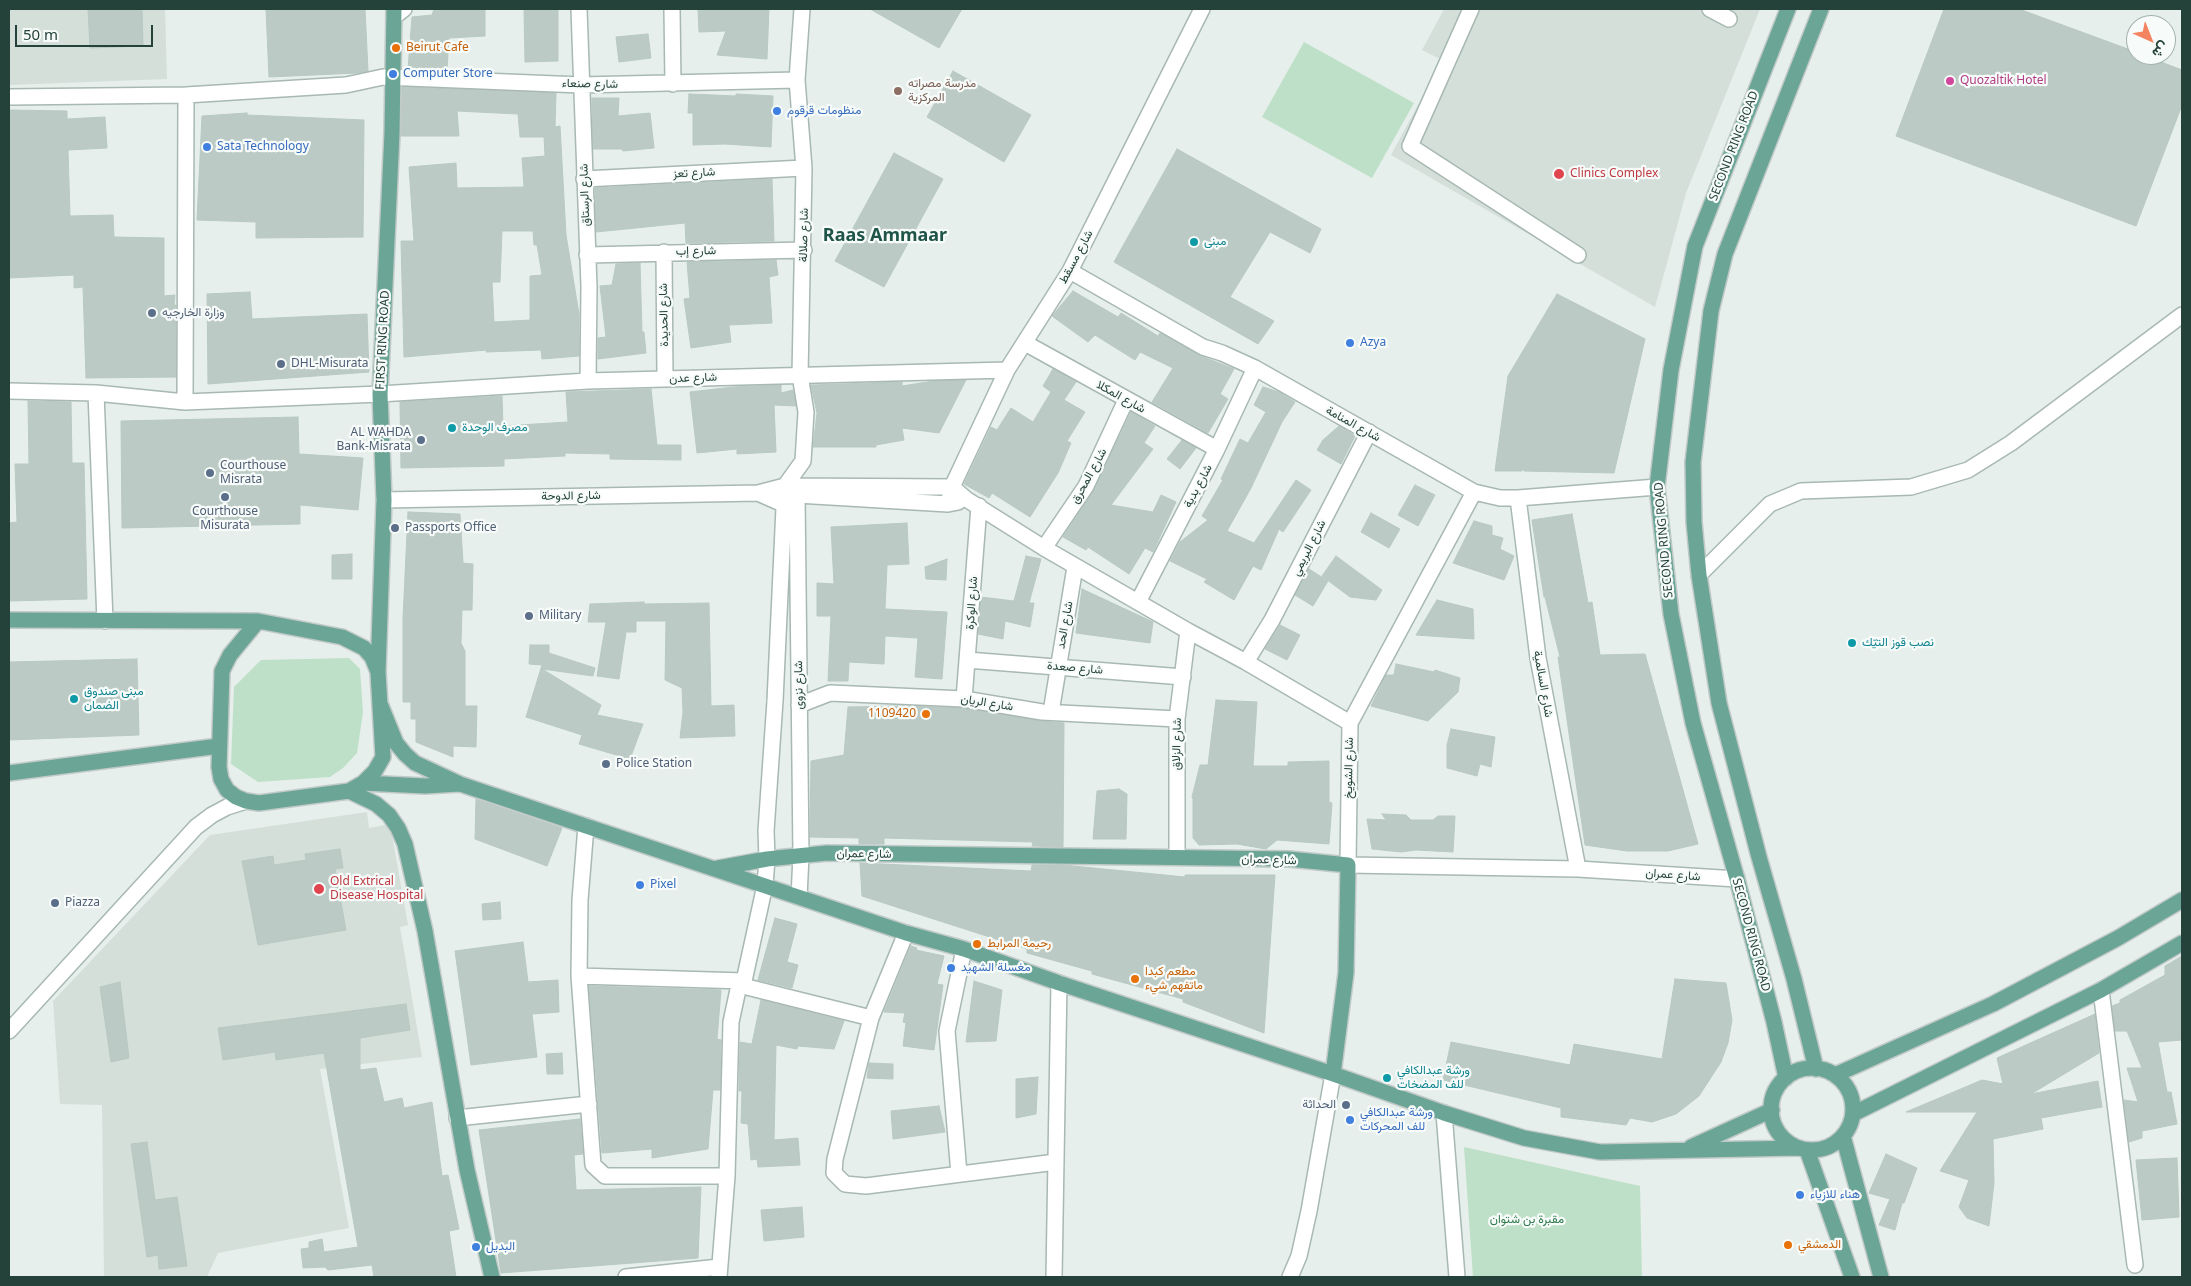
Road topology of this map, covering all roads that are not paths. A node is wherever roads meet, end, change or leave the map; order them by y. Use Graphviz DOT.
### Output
graph roads {
  1 [pos="579,9"];
  2 [pos="672,9"];
  3 [pos="802,9"];
  4 [pos="1202,9"];
  5 [pos="1471,9"];
  6 [pos="1710,9"];
  7 [pos="1788,9"];
  8 [pos="1821,9"];
  9 [pos="397,12"];
  10 [pos="1729,19"];
  11 [pos="388,78"];
  12 [pos="797,80"];
  13 [pos="673,84"];
  14 [pos="581,85"];
  15 [pos="186,95"];
  16 [pos="9,97"];
  17 [pos="804,168"];
  18 [pos="584,179"];
  19 [pos="804,250"];
  20 [pos="664,252"];
  21 [pos="587,255"];
  22 [pos="1578,255"];
  23 [pos="1070,271"];
  24 [pos="2182,315"];
  25 [pos="1025,343"];
  26 [pos="1255,368"];
  27 [pos="1007,370"];
  28 [pos="800,375"];
  29 [pos="665,379"];
  30 [pos="588,381"];
  31 [pos="9,391"];
  32 [pos="96,392"];
  33 [pos="380,394"];
  34 [pos="1126,400"];
  35 [pos="185,402"];
  36 [pos="1369,432"];
  37 [pos="1217,449"];
  38 [pos="803,461"];
  39 [pos="816,487"];
  40 [pos="952,487"];
  41 [pos="1657,487"];
  42 [pos="1474,492"];
  43 [pos="789,495"];
  44 [pos="1518,498"];
  45 [pos="384,500"];
  46 [pos="973,503"];
  47 [pos="948,504"];
  48 [pos="1044,548"];
  49 [pos="1075,566"];
  50 [pos="1698,575"];
  51 [pos="1138,602"];
  52 [pos="9,620"];
  53 [pos="105,620"];
  54 [pos="258,621"];
  55 [pos="1188,631"];
  56 [pos="967,660"];
  57 [pos="1246,662"];
  58 [pos="1057,666"];
  59 [pos="378,672"];
  60 [pos="1182,677"];
  61 [pos="964,699"];
  62 [pos="799,705"];
  63 [pos="381,706"];
  64 [pos="1051,712"];
  65 [pos="1177,719"];
  66 [pos="1350,723"];
  67 [pos="219,746"];
  68 [pos="9,773"];
  69 [pos="363,783"];
  70 [pos="460,784"];
  71 [pos="349,791"];
  72 [pos="246,801"];
  73 [pos="586,826"];
  74 [pos="801,856"];
  75 [pos="1177,857"];
  76 [pos="767,859"];
  77 [pos="1348,865"];
  78 [pos="716,869"];
  79 [pos="1578,869"];
  80 [pos="1737,879"];
  81 [pos="765,885"];
  82 [pos="799,897"];
  83 [pos="2182,900"];
  84 [pos="906,933"];
  85 [pos="2182,943"];
  86 [pos="964,949"];
  87 [pos="579,976"];
  88 [pos="741,983"];
  89 [pos="1059,983"];
  90 [pos="2101,990"];
  91 [pos="871,1018"];
  92 [pos="9,1031"];
  93 [pos="1816,1069"];
  94 [pos="1333,1074"];
  95 [pos="1835,1075"];
  96 [pos="1786,1078"];
  97 [pos="589,1104"];
  98 [pos="1772,1110"];
  99 [pos="1444,1113"];
  100 [pos="1853,1114"];
  101 [pos="457,1118"];
  102 [pos="1844,1136"];
  103 [pos="1802,1149"];
  104 [pos="1686,1150"];
  105 [pos="1056,1162"];
  106 [pos="959,1174"];
  107 [pos="727,1176"];
  108 [pos="2135,1265"];
  109 [pos="719,1272"];
  110 [pos="492,1277"];
  111 [pos="626,1277"];
  112 [pos="1054,1277"];
  113 [pos="1290,1277"];
  114 [pos="1457,1277"];
  115 [pos="1852,1277"];
  116 [pos="1881,1277"];
  1 -- 14 [label="street, شارع الرستاق"];
  2 -- 13 [label="street"];
  3 -- 12 [label="street, شارع صلالة"];
  4 -- 23 [label="street, شارع مسقط"];
  5 -- 22 [label="street"];
  6 -- 10 [label="street"];
  7 -- 41 [label="main road, SECOND RING ROAD"];
  8 -- 50 [label="main road"];
  9 -- 11 [label="main road, FIRST RING ROAD"];
  11 -- 14 [label="street, شارع صنعاء"];
  11 -- 15 [label="street, شارع صنعاء"];
  11 -- 33 [label="main road, FIRST RING ROAD"];
  12 -- 13 [label="street, شارع صنعاء"];
  12 -- 17 [label="street, شارع صلالة"];
  13 -- 14 [label="street, شارع صنعاء"];
  14 -- 18 [label="street, شارع الرستاق"];
  15 -- 16 [label="street, شارع صنعاء"];
  15 -- 35 [label="street"];
  17 -- 18 [label="street, شارع تعز"];
  17 -- 19 [label="street, شارع صلالة"];
  18 -- 21 [label="street, شارع الرستاق"];
  19 -- 20 [label="street, شارع إب"];
  19 -- 28 [label="street, شارع صلالة"];
  20 -- 21 [label="street, شارع إب"];
  20 -- 29 [label="street, شارع الحديدة"];
  21 -- 30 [label="street, شارع الرستاق"];
  23 -- 25 [label="street, شارع مسقط"];
  23 -- 26 [label="street, شارع المنامة"];
  24 -- 50 [label="street"];
  25 -- 27 [label="street, شارع مسقط"];
  25 -- 34 [label="street, شارع المكلا"];
  26 -- 36 [label="street, شارع المنامة"];
  26 -- 37 [label="street, شارع بدية"];
  27 -- 28 [label="street, شارع عدن"];
  27 -- 40 [label="street, شارع مسقط"];
  28 -- 29 [label="street, شارع عدن"];
  28 -- 38 [label="street, شارع صلالة"];
  29 -- 30 [label="street, شارع عدن"];
  30 -- 33 [label="street, شارع عدن"];
  31 -- 32 [label="street, شارع عدن"];
  32 -- 35 [label="street, شارع عدن"];
  32 -- 53 [label="street"];
  33 -- 35 [label="street, شارع عدن"];
  33 -- 45 [label="main road, FIRST RING ROAD"];
  34 -- 37 [label="street, شارع المكلا"];
  34 -- 48 [label="street, شارع المحرق"];
  36 -- 42 [label="street, شارع المنامة"];
  36 -- 57 [label="street, شارع البريمي"];
  37 -- 51 [label="street, شارع بدية"];
  38 -- 39 [label="street"];
  38 -- 43 [label="street"];
  39 -- 40 [label="street"];
  39 -- 43 [label="street"];
  40 -- 46 [label="street"];
  40 -- 47 [label="street, شارع مسقط"];
  41 -- 44 [label="street, شارع المنامة"];
  41 -- 80 [label="main road, SECOND RING ROAD"];
  42 -- 44 [label="street, شارع المنامة"];
  42 -- 66 [label="street, شارع الشويخ"];
  43 -- 45 [label="street, شارع الدوحة"];
  43 -- 47 [label="street"];
  43 -- 62 [label="street, شارع نزوى"];
  43 -- 76 [label="street, شارع نزوى"];
  44 -- 79 [label="street, شارع السالمية"];
  45 -- 59 [label="main road, FIRST RING ROAD"];
  46 -- 47 [label="street"];
  46 -- 48 [label="street"];
  46 -- 56 [label="street, شارع الوكرة"];
  48 -- 49 [label="street"];
  49 -- 51 [label="street"];
  49 -- 58 [label="street, شارع الحد"];
  50 -- 93 [label="main road"];
  51 -- 55 [label="street"];
  52 -- 53 [label="main road"];
  53 -- 54 [label="main road"];
  54 -- 59 [label="main road"];
  54 -- 67 [label="main road"];
  55 -- 57 [label="street"];
  55 -- 60 [label="street, شارع الزلاق"];
  56 -- 58 [label="street, شارع صعدة"];
  56 -- 61 [label="street, شارع الوكرة"];
  57 -- 66 [label="street"];
  58 -- 60 [label="street, شارع صعدة"];
  58 -- 64 [label="street, شارع الحد"];
  59 -- 63 [label="main road, FIRST RING ROAD"];
  60 -- 65 [label="street, شارع الزلاق"];
  61 -- 62 [label="street, شارع الريان"];
  61 -- 64 [label="street, شارع الريان"];
  62 -- 74 [label="street, شارع نزوى"];
  63 -- 69 [label="main road"];
  63 -- 70 [label="main road"];
  64 -- 65 [label="street, شارع الريان"];
  65 -- 75 [label="street, شارع الزلاق"];
  66 -- 77 [label="street, شارع الشويخ"];
  67 -- 68 [label="main road"];
  67 -- 72 [label="main road"];
  69 -- 70 [label="main road"];
  69 -- 71 [label="main road"];
  70 -- 73 [label="main road"];
  71 -- 72 [label="main road"];
  71 -- 101 [label="main road"];
  72 -- 92 [label="street"];
  73 -- 78 [label="main road"];
  73 -- 87 [label="street"];
  74 -- 75 [label="main road, شارع عمران"];
  74 -- 76 [label="main road, شارع عمران"];
  74 -- 82 [label="street, شارع نزوى"];
  75 -- 77 [label="main road, شارع عمران"];
  76 -- 78 [label="main road, شارع عمران"];
  76 -- 81 [label="street, شارع نزوى"];
  77 -- 79 [label="street, شارع عمران"];
  77 -- 94 [label="main road, شارع الشويخ"];
  78 -- 81 [label="main road"];
  79 -- 80 [label="street, شارع عمران"];
  80 -- 96 [label="main road, SECOND RING ROAD"];
  81 -- 82 [label="main road"];
  81 -- 88 [label="street, شارع نزوى"];
  82 -- 84 [label="main road"];
  83 -- 95 [label="main road"];
  84 -- 86 [label="main road"];
  84 -- 91 [label="street"];
  85 -- 90 [label="main road"];
  86 -- 89 [label="main road"];
  86 -- 106 [label="street"];
  87 -- 88 [label="street"];
  87 -- 97 [label="street"];
  88 -- 91 [label="street"];
  88 -- 107 [label="street, شارع نزوى"];
  89 -- 94 [label="main road"];
  89 -- 105 [label="street"];
  90 -- 100 [label="main road"];
  90 -- 108 [label="street"];
  91 -- 106 [label="street"];
  93 -- 95 [label="main road"];
  93 -- 96 [label="main road"];
  94 -- 99 [label="main road"];
  94 -- 113 [label="street"];
  95 -- 100 [label="main road"];
  96 -- 98 [label="main road"];
  97 -- 101 [label="street"];
  97 -- 107 [label="street"];
  98 -- 103 [label="main road"];
  98 -- 104 [label="main road"];
  99 -- 104 [label="main road"];
  99 -- 114 [label="street"];
  100 -- 102 [label="main road"];
  101 -- 110 [label="main road"];
  102 -- 103 [label="main road"];
  102 -- 116 [label="main road"];
  103 -- 104 [label="main road"];
  103 -- 115 [label="main road"];
  105 -- 106 [label="street"];
  105 -- 112 [label="street"];
  107 -- 109 [label="street, شارع نزوى"];
  109 -- 111 [label="street"];
}
